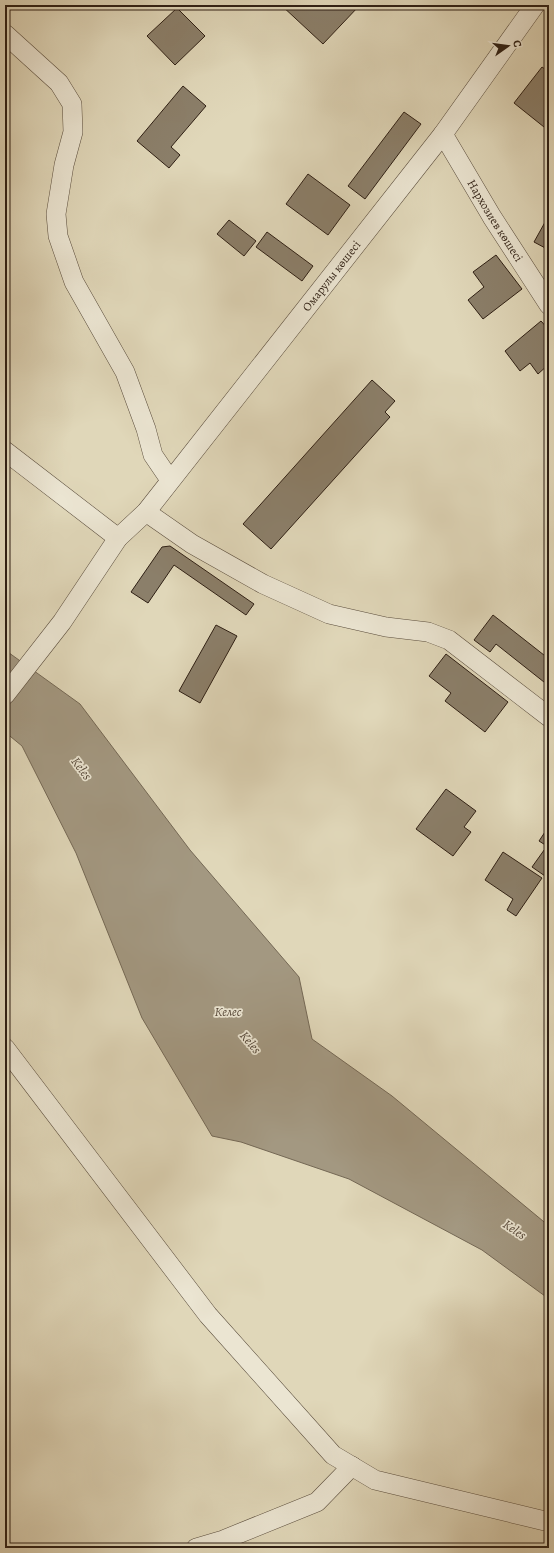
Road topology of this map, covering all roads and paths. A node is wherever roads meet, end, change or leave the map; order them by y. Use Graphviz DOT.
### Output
graph roads {
  1 [pos="535,5"];
  2 [pos="5,34"];
  3 [pos="444,134"];
  4 [pos="549,305"];
  5 [pos="5,451"];
  6 [pos="170,480"];
  7 [pos="146,512"];
  8 [pos="118,538"];
  9 [pos="5,695"];
  10 [pos="549,717"];
  11 [pos="5,1048"];
  12 [pos="352,1466"];
  13 [pos="549,1522"];
  14 [pos="196,1548"];
  1 -- 3 [label="street, Омарулы көшесі"];
  2 -- 6 [label="street"];
  3 -- 4 [label="street, Нархозиев көшесі"];
  3 -- 6 [label="street, Омарулы көшесі"];
  5 -- 8 [label="street"];
  6 -- 7 [label="street, Омарулы көшесі"];
  7 -- 8 [label="street, Омарулы көшесі"];
  7 -- 10 [label="street"];
  8 -- 9 [label="street, Омарулы көшесі"];
  11 -- 12 [label="street"];
  12 -- 13 [label="street"];
  12 -- 14 [label="street"];
}
